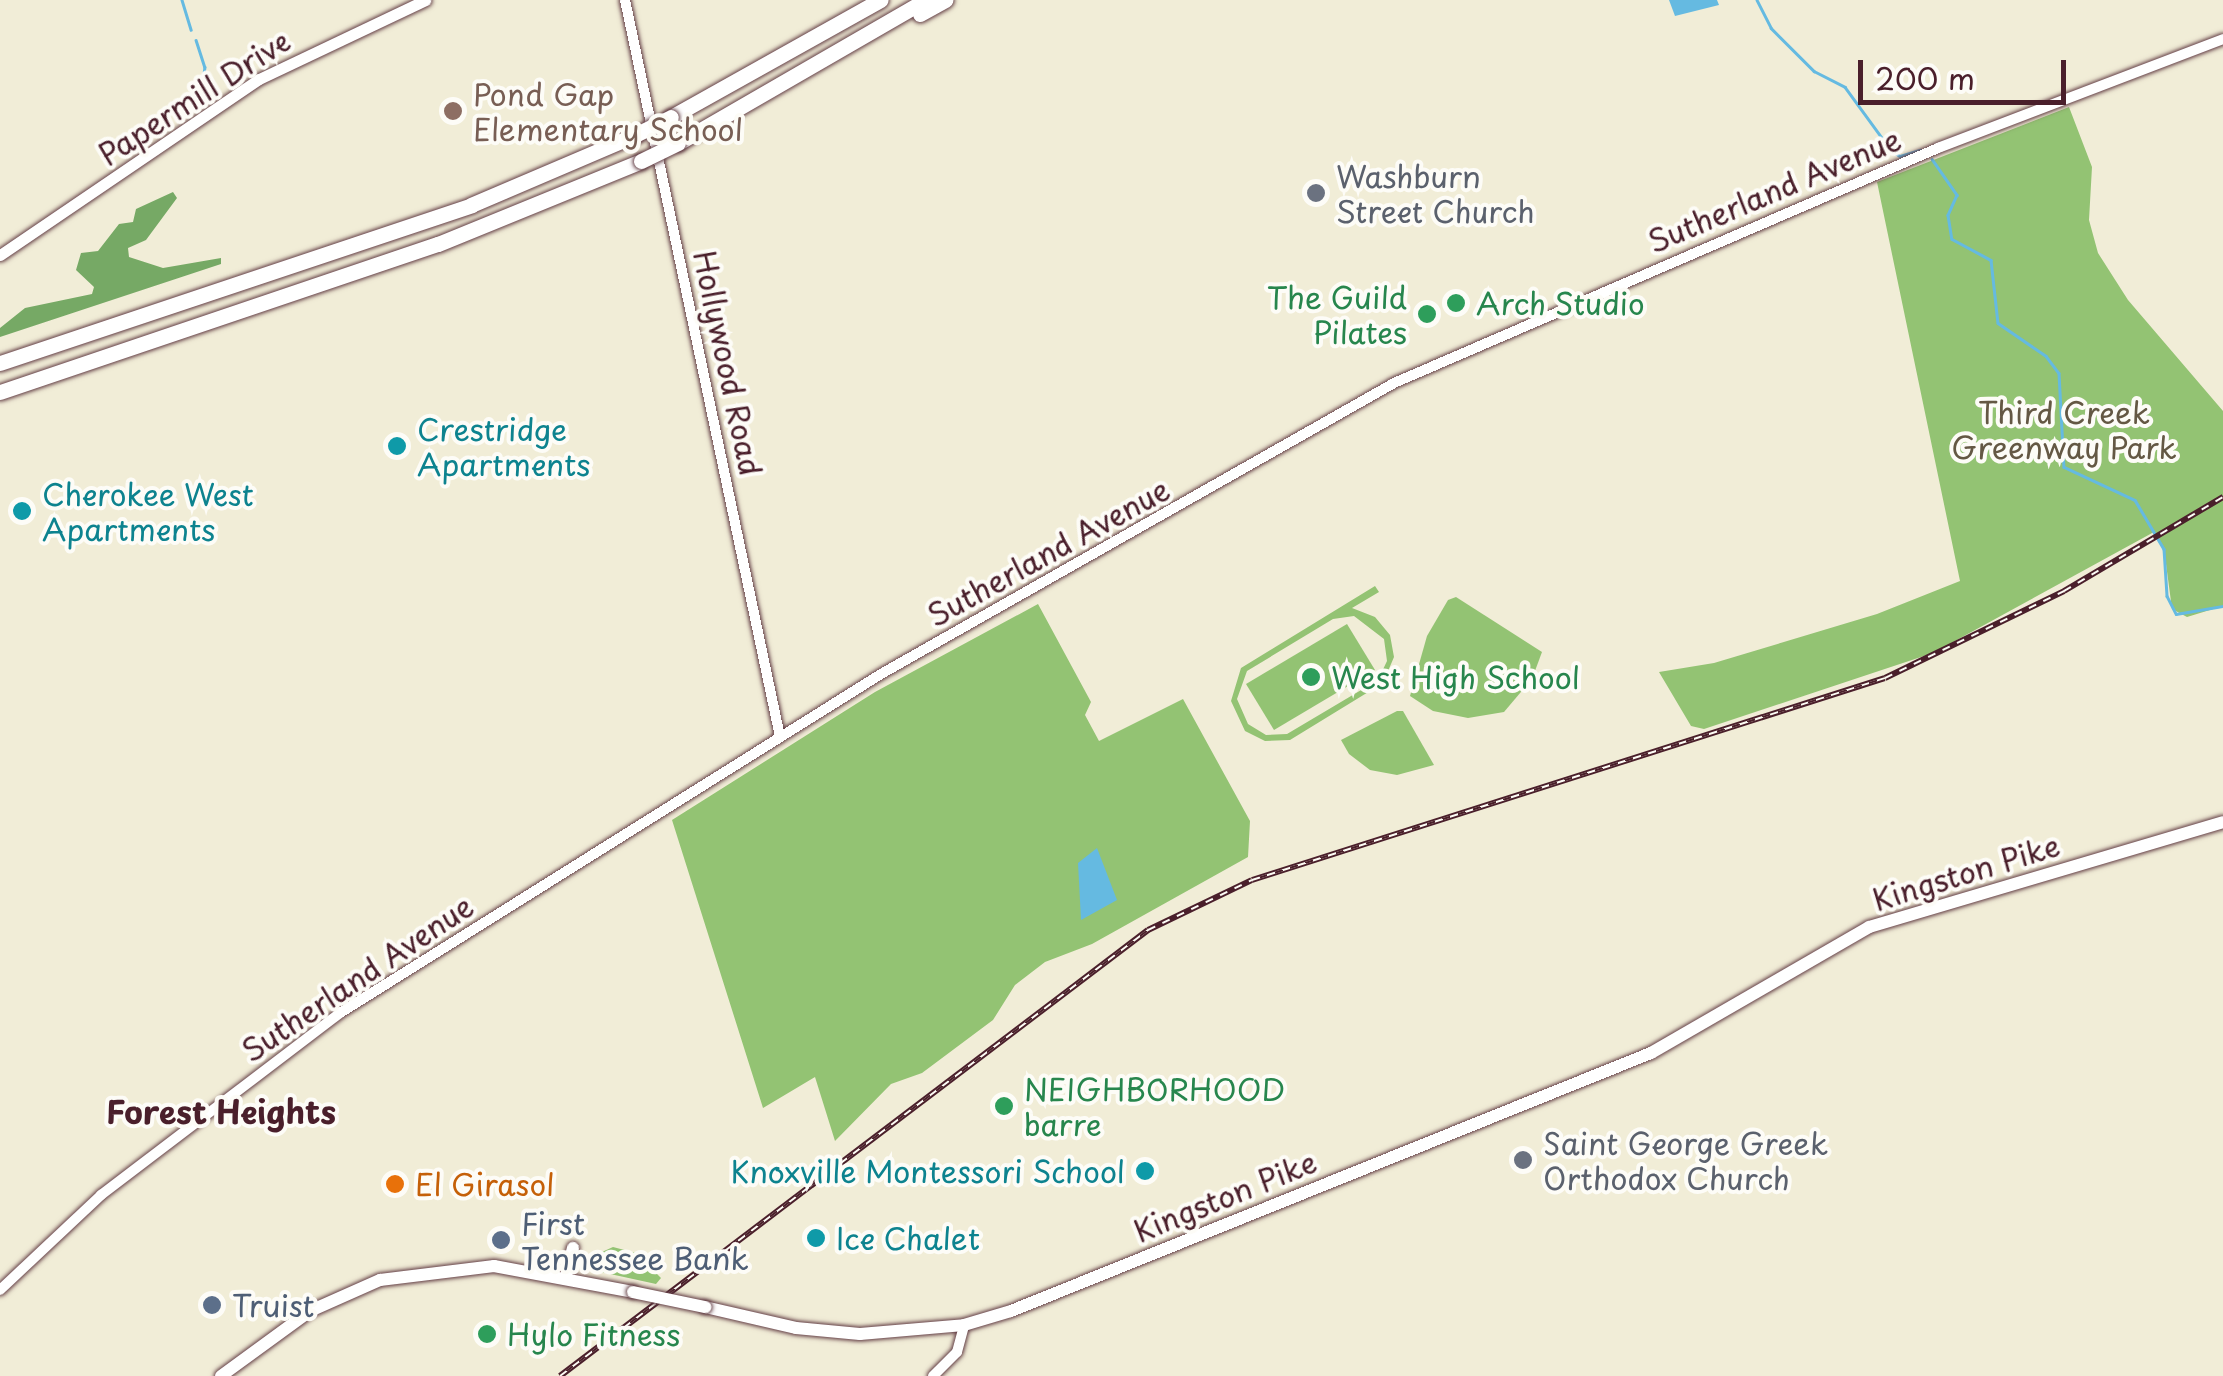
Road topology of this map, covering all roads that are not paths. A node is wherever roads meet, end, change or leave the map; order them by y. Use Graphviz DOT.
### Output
graph roads {
  1 [pos="424,0"];
  2 [pos="625,0"];
  3 [pos="880,0"];
  4 [pos="926,0"];
  5 [pos="945,0"];
  6 [pos="2223,38"];
  7 [pos="772,94"];
  8 [pos="0,255"];
  9 [pos="0,363"];
  10 [pos="0,392"];
  11 [pos="780,737"];
  12 [pos="2223,822"];
  13 [pos="573,1248"];
  14 [pos="566,1276"];
  15 [pos="0,1290"];
  16 [pos="964,1325"];
  17 [pos="220,1376"];
  18 [pos="933,1376"];
  1 -- 8 [label="main road, Papermill Drive"];
  2 -- 11 [label="street, Hollywood Road"];
  3 -- 9 [label="highway, bridge"];
  4 -- 7 [label="highway"];
  5 -- 7 [label="highway"];
  6 -- 11 [label="street, Sutherland Avenue"];
  7 -- 10 [label="highway, bridge"];
  11 -- 15 [label="street, Sutherland Avenue"];
  12 -- 16 [label="main road, Kingston Pike"];
  13 -- 14 [label="main road"];
  14 -- 16 [label="main road, Kingston Pike, bridge"];
  14 -- 17 [label="main road, Kingston Pike"];
  16 -- 18 [label="street"];
}
